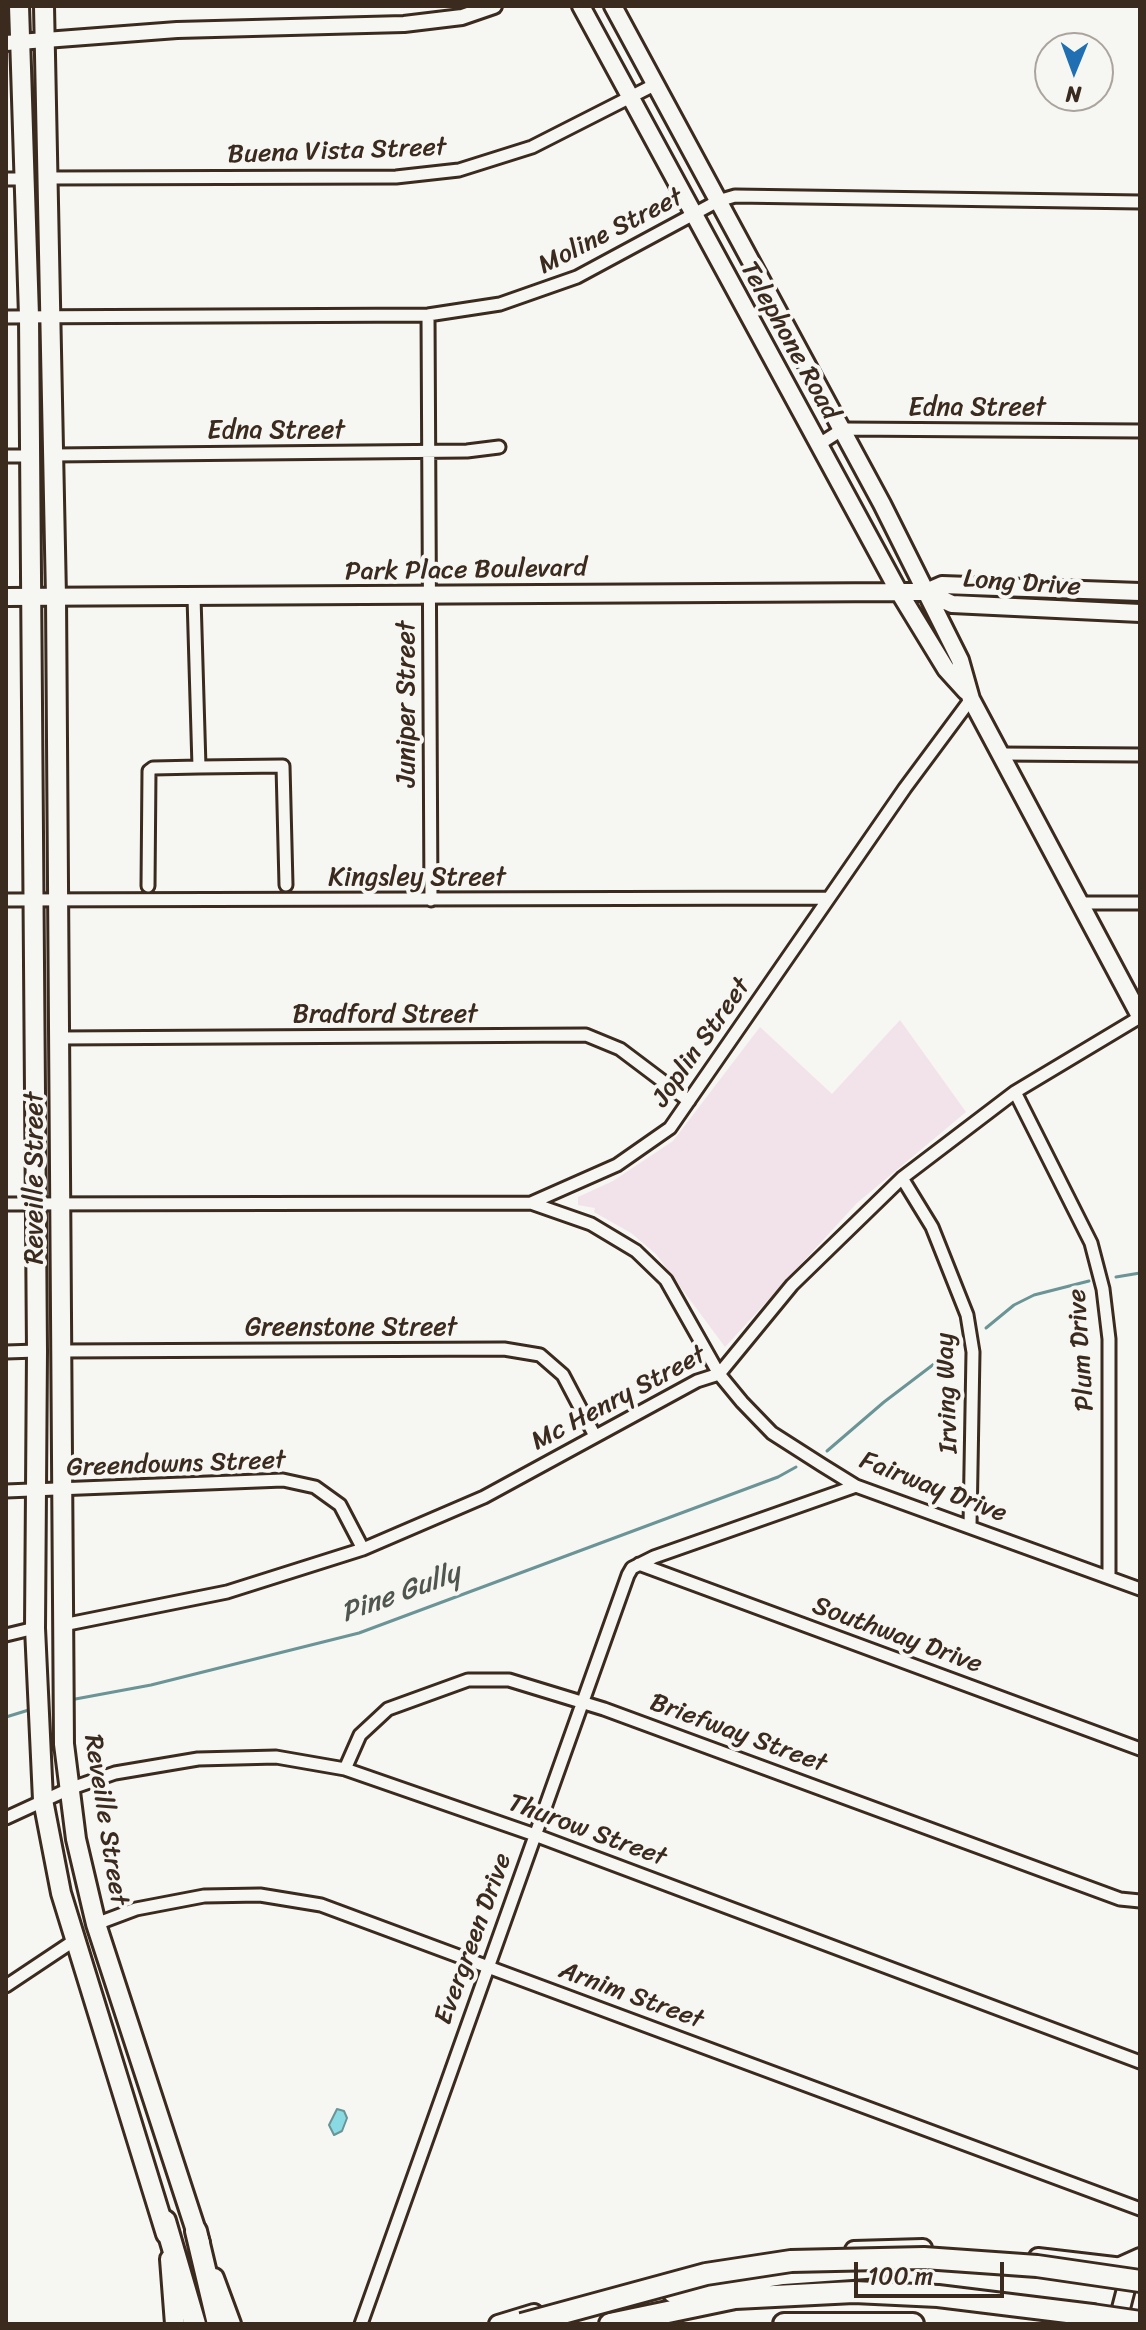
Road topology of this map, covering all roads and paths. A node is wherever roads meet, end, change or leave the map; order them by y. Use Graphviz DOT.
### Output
graph roads {
  1 [pos="19,6"];
  2 [pos="44,6"];
  3 [pos="494,6"];
  4 [pos="581,6"];
  5 [pos="613,6"];
  6 [pos="46,40"];
  7 [pos="14,42"];
  8 [pos="656,84"];
  9 [pos="630,98"];
  10 [pos="49,178"];
  11 [pos="6,179"];
  12 [pos="26,179"];
  13 [pos="718,201"];
  14 [pos="1140,202"];
  15 [pos="693,215"];
  16 [pos="428,315"];
  17 [pos="29,316"];
  18 [pos="51,316"];
  19 [pos="6,317"];
  20 [pos="784,322"];
  21 [pos="760,335"];
  22 [pos="843,429"];
  23 [pos="1140,431"];
  24 [pos="818,445"];
  25 [pos="499,447"];
  26 [pos="426,452"];
  27 [pos="53,455"];
  28 [pos="6,456"];
  29 [pos="30,456"];
  30 [pos="899,592"];
  31 [pos="926,592"];
  32 [pos="1099,592"];
  33 [pos="1140,592"];
  34 [pos="428,596"];
  35 [pos="6,597"];
  36 [pos="32,597"];
  37 [pos="56,597"];
  38 [pos="194,597"];
  39 [pos="1098,613"];
  40 [pos="1140,613"];
  41 [pos="969,695"];
  42 [pos="1000,754"];
  43 [pos="1140,755"];
  44 [pos="199,767"];
  45 [pos="286,885"];
  46 [pos="148,886"];
  47 [pos="828,898"];
  48 [pos="6,900"];
  49 [pos="32,900"];
  50 [pos="58,900"];
  51 [pos="431,900"];
  52 [pos="1079,903"];
  53 [pos="1140,903"];
  54 [pos="1140,1016"];
  55 [pos="60,1038"];
  56 [pos="1015,1092"];
  57 [pos="689,1101"];
  58 [pos="902,1178"];
  59 [pos="531,1203"];
  60 [pos="6,1204"];
  61 [pos="36,1204"];
  62 [pos="61,1204"];
  63 [pos="37,1351"];
  64 [pos="62,1351"];
  65 [pos="6,1352"];
  66 [pos="719,1374"];
  67 [pos="595,1436"];
  68 [pos="856,1486"];
  69 [pos="63,1490"];
  70 [pos="6,1491"];
  71 [pos="35,1491"];
  72 [pos="970,1526"];
  73 [pos="363,1549"];
  74 [pos="639,1564"];
  75 [pos="1109,1577"];
  76 [pos="1140,1589"];
  77 [pos="63,1625"];
  78 [pos="35,1628"];
  79 [pos="6,1635"];
  80 [pos="581,1704"];
  81 [pos="1140,1749"];
  82 [pos="345,1769"];
  83 [pos="69,1789"];
  84 [pos="43,1800"];
  85 [pos="6,1818"];
  86 [pos="535,1835"];
  87 [pos="1140,1901"];
  88 [pos="96,1924"];
  89 [pos="75,1940"];
  90 [pos="487,1965"];
  91 [pos="6,1986"];
  92 [pos="140,2058"];
  93 [pos="1140,2062"];
  94 [pos="117,2072"];
  95 [pos="1140,2209"];
  96 [pos="165,2221"];
  97 [pos="196,2231"];
  98 [pos="1015,2255"];
  99 [pos="1140,2257"];
  100 [pos="1120,2266"];
  101 [pos="1140,2269"];
  102 [pos="1140,2281"];
  103 [pos="634,2317"];
  104 [pos="1140,2323"];
  105 [pos="175,2324"];
  106 [pos="195,2324"];
  107 [pos="218,2324"];
  108 [pos="231,2324"];
  109 [pos="361,2324"];
  110 [pos="498,2324"];
  111 [pos="522,2324"];
  112 [pos="610,2324"];
  113 [pos="784,2324"];
  114 [pos="913,2324"];
  115 [pos="1117,2324"];
  1 -- 7 [label="main road, Reveille Street"];
  2 -- 6 [label="main road, Reveille Street"];
  3 -- 6 [label="street"];
  4 -- 9 [label="main road, Telephone Road"];
  5 -- 8 [label="main road, Telephone Road"];
  6 -- 7 [label="street"];
  6 -- 10 [label="main road, Reveille Street"];
  7 -- 12 [label="main road, Reveille Street"];
  8 -- 9 [label="street, Buena Vista Street"];
  8 -- 13 [label="main road, Telephone Road"];
  9 -- 10 [label="street, Buena Vista Street"];
  9 -- 15 [label="main road, Telephone Road"];
  10 -- 18 [label="main road, Reveille Street"];
  11 -- 12 [label="street"];
  12 -- 17 [label="main road, Reveille Street"];
  13 -- 14 [label="street, Moline Street"];
  13 -- 15 [label="street, Moline Street"];
  13 -- 20 [label="main road, Telephone Road"];
  15 -- 16 [label="street, Moline Street"];
  15 -- 21 [label="main road, Telephone Road"];
  16 -- 18 [label="street, Moline Street"];
  16 -- 26 [label="street, Juniper Street"];
  17 -- 18 [label="street, Moline Street"];
  17 -- 19 [label="street, Moline Street"];
  17 -- 29 [label="main road, Reveille Street"];
  18 -- 27 [label="main road, Reveille Street"];
  20 -- 21 [label="main road"];
  20 -- 22 [label="main road, Telephone Road"];
  21 -- 24 [label="main road, Telephone Road"];
  22 -- 23 [label="street, Edna Street"];
  22 -- 24 [label="street"];
  22 -- 31 [label="main road, Telephone Road"];
  24 -- 30 [label="main road, Telephone Road"];
  25 -- 26 [label="street, Edna Street"];
  26 -- 27 [label="street, Edna Street"];
  26 -- 34 [label="street, Juniper Street"];
  27 -- 37 [label="main road, Reveille Street"];
  28 -- 29 [label="street"];
  29 -- 36 [label="main road, Reveille Street"];
  30 -- 31 [label="main road, Park Place Boulevard"];
  30 -- 34 [label="main road, Park Place Boulevard"];
  30 -- 41 [label="main road, Telephone Road"];
  31 -- 32 [label="main road, Long Drive"];
  31 -- 39 [label="main road, Long Drive"];
  31 -- 41 [label="main road, Telephone Road"];
  32 -- 33 [label="main road, Long Drive"];
  32 -- 39 [label="main road"];
  34 -- 38 [label="main road, Park Place Boulevard"];
  34 -- 51 [label="street, Juniper Street"];
  35 -- 36 [label="main road, Park Place Boulevard"];
  36 -- 37 [label="main road, Park Place Boulevard"];
  36 -- 49 [label="main road, Reveille Street"];
  37 -- 38 [label="main road, Park Place Boulevard"];
  37 -- 50 [label="main road, Reveille Street"];
  38 -- 44 [label="street"];
  39 -- 40 [label="main road, Long Drive"];
  41 -- 42 [label="main road, Telephone Road"];
  41 -- 47 [label="street, Joplin Street"];
  42 -- 43 [label="street"];
  42 -- 52 [label="main road, Telephone Road"];
  44 -- 45 [label="street"];
  44 -- 46 [label="street"];
  47 -- 51 [label="street, Kingsley Street"];
  47 -- 57 [label="street, Joplin Street"];
  48 -- 49 [label="street, Kingsley Street"];
  49 -- 50 [label="street, Kingsley Street"];
  49 -- 61 [label="main road, Reveille Street"];
  50 -- 51 [label="street, Kingsley Street"];
  50 -- 55 [label="main road, Reveille Street"];
  52 -- 53 [label="street"];
  52 -- 54 [label="main road, Telephone Road"];
  54 -- 56 [label="street, Mc Henry Street"];
  55 -- 57 [label="street, Bradford Street"];
  55 -- 62 [label="main road, Reveille Street"];
  56 -- 58 [label="street, Mc Henry Street"];
  56 -- 75 [label="street, Plum Drive"];
  57 -- 59 [label="street, Joplin Street"];
  58 -- 66 [label="street, Mc Henry Street"];
  58 -- 72 [label="street, Irving Way"];
  59 -- 62 [label="street, Joplin Street"];
  59 -- 66 [label="street, Fairway Drive"];
  60 -- 61 [label="street, Joplin Street"];
  61 -- 62 [label="street, Joplin Street"];
  61 -- 63 [label="main road, Reveille Street"];
  62 -- 64 [label="main road, Reveille Street"];
  63 -- 65 [label="street"];
  63 -- 71 [label="main road, Reveille Street"];
  64 -- 67 [label="street, Greenstone Street"];
  64 -- 69 [label="main road, Reveille Street"];
  66 -- 67 [label="street, Mc Henry Street"];
  66 -- 68 [label="street, Fairway Drive"];
  67 -- 73 [label="street, Mc Henry Street"];
  68 -- 72 [label="street, Fairway Drive"];
  68 -- 74 [label="street"];
  69 -- 71 [label="street, Greendowns Street"];
  69 -- 73 [label="street, Greendowns Street"];
  69 -- 77 [label="main road, Reveille Street"];
  70 -- 71 [label="street, Greendowns Street"];
  71 -- 78 [label="main road, Reveille Street"];
  72 -- 75 [label="street, Fairway Drive"];
  73 -- 77 [label="street, Mc Henry Street"];
  74 -- 80 [label="street, Evergreen Drive"];
  74 -- 81 [label="street, Southway Drive"];
  75 -- 76 [label="street, Fairway Drive"];
  77 -- 83 [label="main road, Reveille Street"];
  78 -- 79 [label="street"];
  78 -- 84 [label="main road, Reveille Street"];
  80 -- 82 [label="street, Briefway Street"];
  80 -- 86 [label="street, Evergreen Drive"];
  80 -- 87 [label="street, Briefway Street"];
  82 -- 83 [label="street, Thurow Street"];
  82 -- 86 [label="street, Thurow Street"];
  83 -- 84 [label="street, Thurow Street"];
  83 -- 88 [label="main road, Reveille Street"];
  84 -- 85 [label="street, Thurow Street"];
  84 -- 89 [label="main road, Reveille Street"];
  86 -- 90 [label="street, Evergreen Drive"];
  86 -- 93 [label="street, Thurow Street"];
  88 -- 90 [label="street, Arnim Street"];
  88 -- 92 [label="main road, Reveille Street"];
  89 -- 91 [label="street"];
  89 -- 94 [label="main road, Reveille Street"];
  90 -- 95 [label="street, Arnim Street"];
  90 -- 109 [label="street, Evergreen Drive"];
  92 -- 94 [label="main road"];
  92 -- 97 [label="main road, Reveille Street"];
  94 -- 96 [label="main road, Reveille Street"];
  96 -- 105 [label="main road, Reveille Street"];
  96 -- 106 [label="highway"];
  97 -- 107 [label="highway"];
  97 -- 108 [label="main road, Reveille Street"];
  98 -- 100 [label="main road"];
  98 -- 103 [label="highway"];
  98 -- 110 [label="main road"];
  99 -- 100 [label="main road"];
  100 -- 101 [label="main road"];
  100 -- 115 [label="main road"];
  102 -- 111 [label="highway, bridge"];
  103 -- 104 [label="highway, bridge"];
  103 -- 112 [label="highway"];
  113 -- 114 [label="highway"];
}
